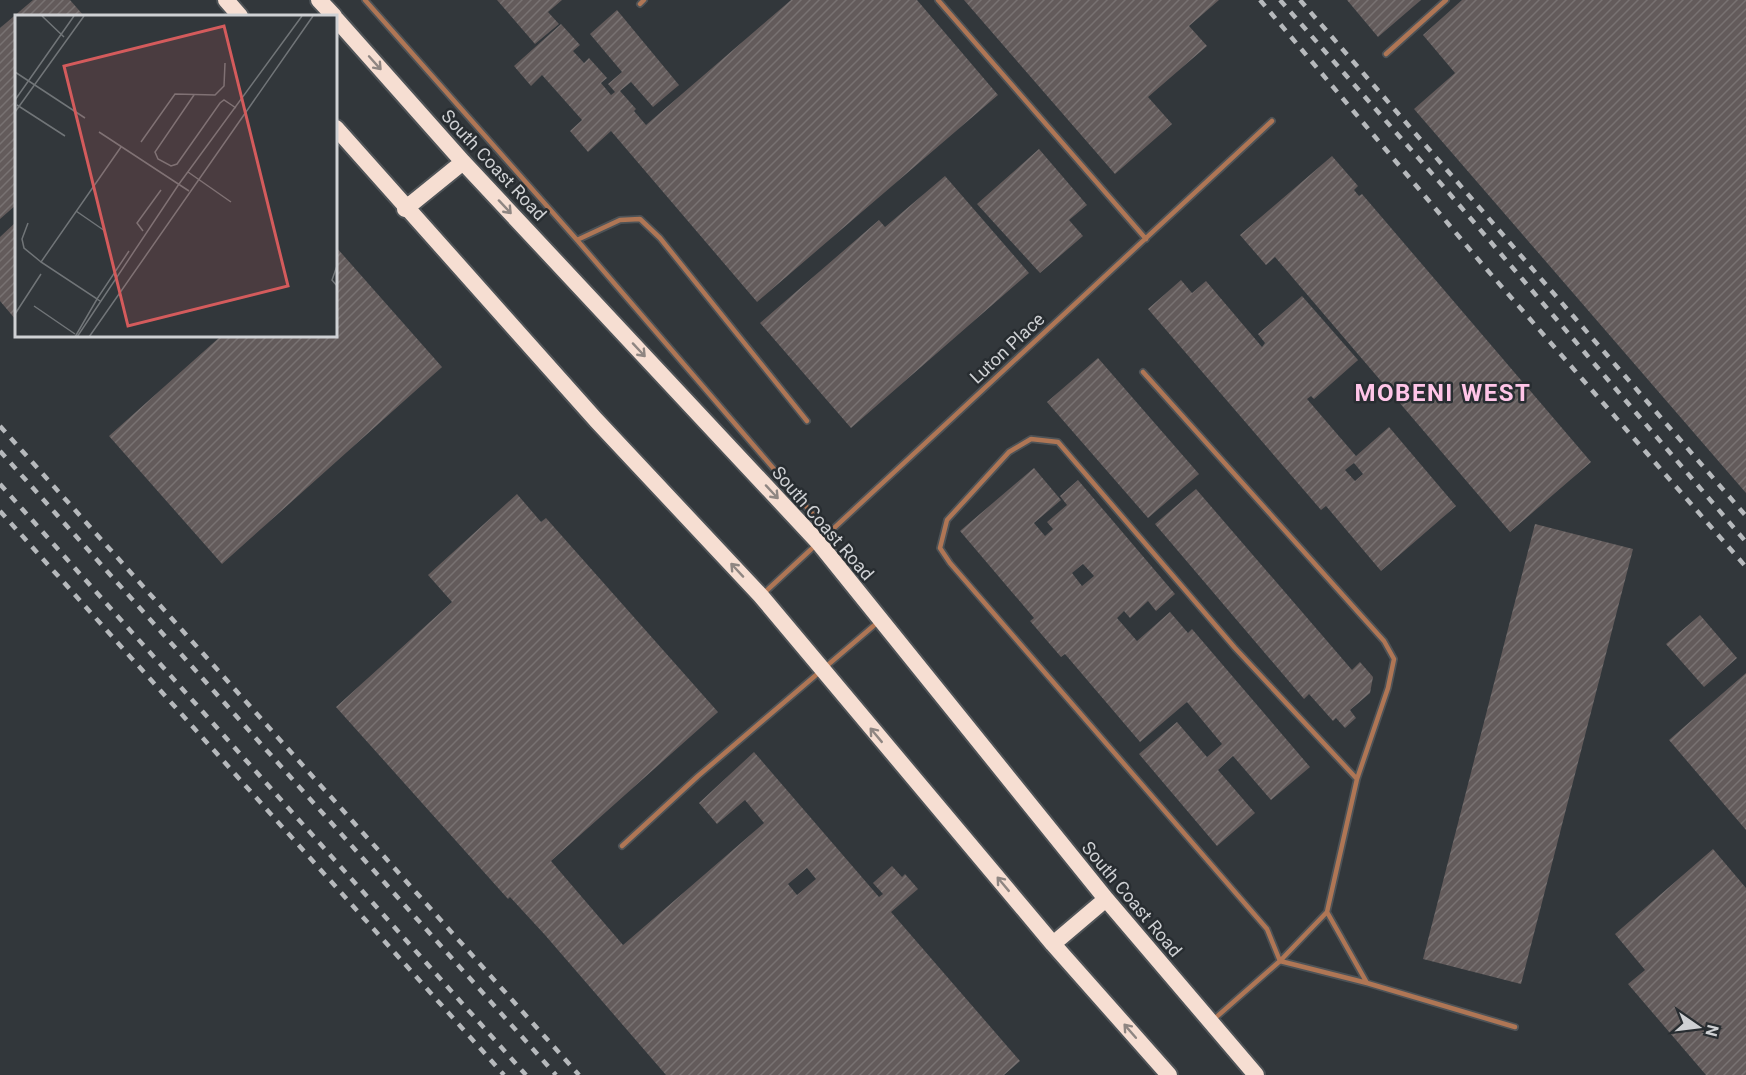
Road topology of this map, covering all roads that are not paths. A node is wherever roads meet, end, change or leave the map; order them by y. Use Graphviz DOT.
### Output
graph roads {
  1 [pos="226,0"];
  2 [pos="319,0"];
  3 [pos="365,0"];
  4 [pos="938,0"];
  5 [pos="1446,0"];
  6 [pos="239,15"];
  7 [pos="332,15"];
  8 [pos="338,21"];
  9 [pos="1386,54"];
  10 [pos="1272,121"];
  11 [pos="338,130"];
  12 [pos="463,162"];
  13 [pos="405,209"];
  14 [pos="1146,239"];
  15 [pos="577,240"];
  16 [pos="1143,372"];
  17 [pos="807,421"];
  18 [pos="824,538"];
  19 [pos="761,596"];
  20 [pos="880,620"];
  21 [pos="820,669"];
  22 [pos="1357,779"];
  23 [pos="622,846"];
  24 [pos="1106,899"];
  25 [pos="1327,912"];
  26 [pos="1053,944"];
  27 [pos="1280,960"];
  28 [pos="1367,983"];
  29 [pos="1210,1022"];
  30 [pos="1515,1027"];
  31 [pos="1169,1075"];
  32 [pos="1256,1075"];
  1 -- 6 [label="highway"];
  2 -- 7 [label="highway, South Coast Road"];
  3 -- 15 [label="lane"];
  4 -- 14 [label="lane"];
  5 -- 9 [label="lane"];
  8 -- 12 [label="highway, South Coast Road, one-way"];
  10 -- 14 [label="lane, Luton Place"];
  11 -- 13 [label="highway"];
  12 -- 13 [label="highway"];
  12 -- 18 [label="highway, South Coast Road, one-way"];
  19 -- 13 [label="highway, one-way"];
  14 -- 18 [label="lane, Luton Place"];
  15 -- 17 [label="lane"];
  15 -- 18 [label="lane"];
  16 -- 22 [label="lane"];
  18 -- 19 [label="lane, Luton Place"];
  18 -- 20 [label="highway, South Coast Road"];
  19 -- 21 [label="highway"];
  20 -- 21 [label="lane"];
  20 -- 24 [label="highway, South Coast Road"];
  21 -- 23 [label="lane"];
  26 -- 21 [label="highway, one-way"];
  22 -- 25 [label="lane"];
  22 -- 27 [label="lane"];
  24 -- 26 [label="highway"];
  24 -- 29 [label="highway, South Coast Road"];
  25 -- 27 [label="lane"];
  25 -- 28 [label="lane"];
  31 -- 26 [label="highway, one-way"];
  27 -- 28 [label="lane"];
  27 -- 29 [label="lane"];
  28 -- 30 [label="lane"];
  29 -- 32 [label="highway, South Coast Road"];
}
